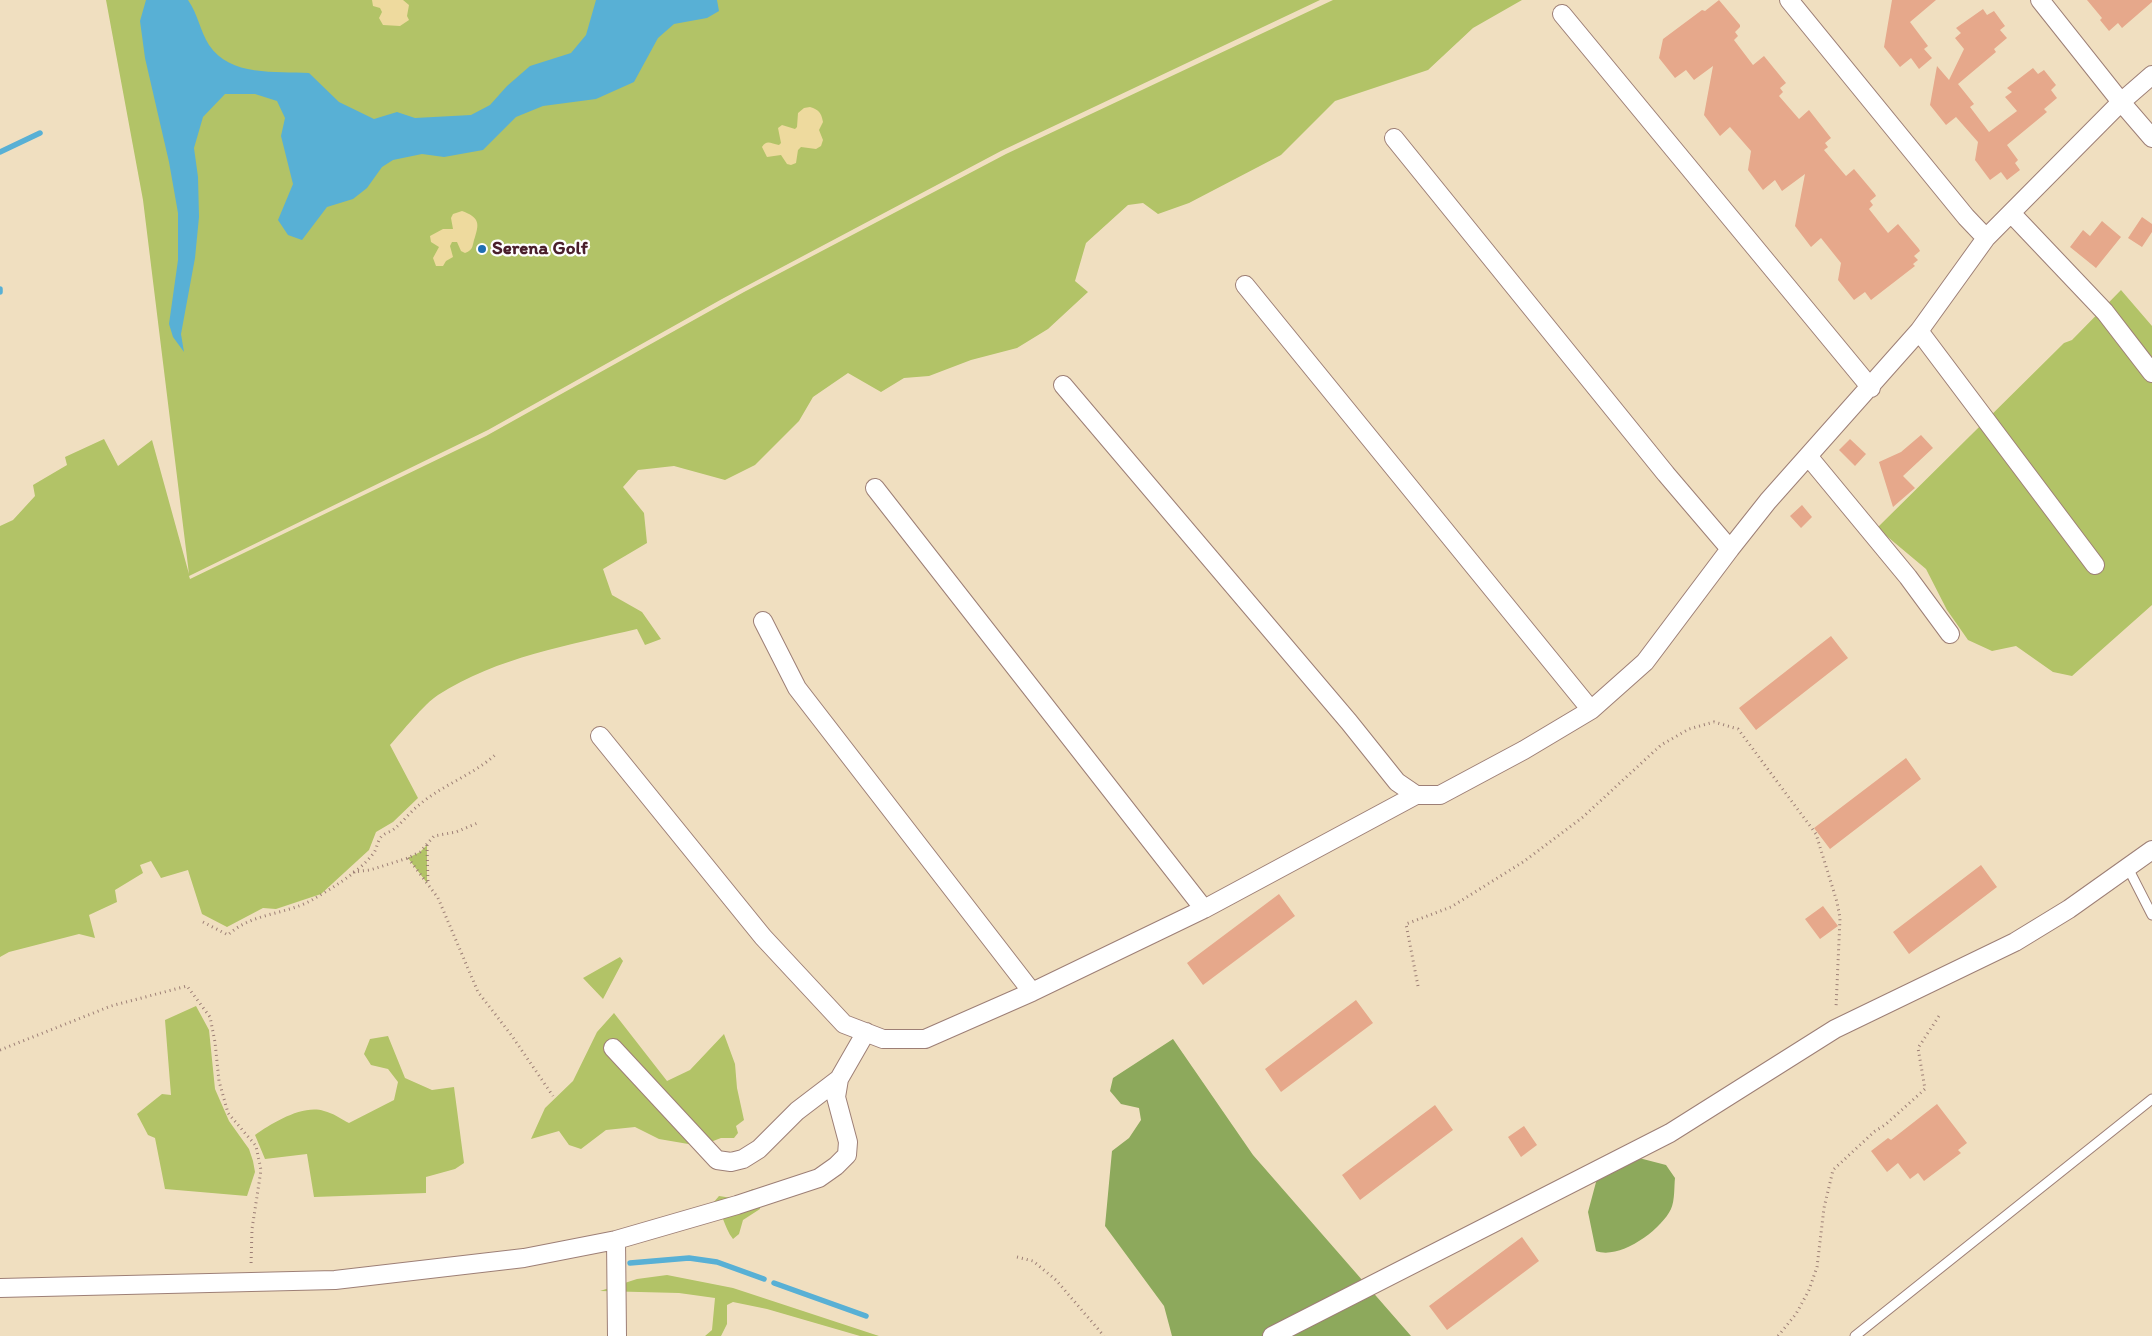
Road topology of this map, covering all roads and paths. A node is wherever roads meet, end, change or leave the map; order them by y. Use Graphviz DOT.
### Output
graph roads {
  1 [pos="1789,0"];
  2 [pos="2040,0"];
  3 [pos="1562,14"];
  4 [pos="2152,75"];
  5 [pos="2121,102"];
  6 [pos="1394,138"];
  7 [pos="2152,138"];
  8 [pos="2011,213"];
  9 [pos="1986,238"];
  10 [pos="1245,284"];
  11 [pos="1919,331"];
  12 [pos="2152,373"];
  13 [pos="1063,385"];
  14 [pos="1871,388"];
  15 [pos="1808,456"];
  16 [pos="875,488"];
  17 [pos="1730,549"];
  18 [pos="2095,565"];
  19 [pos="763,622"];
  20 [pos="1950,634"];
  21 [pos="1591,710"];
  22 [pos="600,736"];
  23 [pos="495,755"];
  24 [pos="1416,795"];
  25 [pos="480,822"];
  26 [pos="427,845"];
  27 [pos="2152,850"];
  28 [pos="408,858"];
  29 [pos="2128,868"];
  30 [pos="353,872"];
  31 [pos="428,885"];
  32 [pos="1204,909"];
  33 [pos="2152,916"];
  34 [pos="203,922"];
  35 [pos="1418,986"];
  36 [pos="1032,992"];
  37 [pos="1941,1013"];
  38 [pos="1835,1029"];
  39 [pos="866,1032"];
  40 [pos="613,1048"];
  41 [pos="0,1050"];
  42 [pos="839,1079"];
  43 [pos="553,1096"];
  44 [pos="2152,1099"];
  45 [pos="616,1240"];
  46 [pos="1017,1258"];
  47 [pos="251,1283"];
  48 [pos="0,1288"];
  49 [pos="617,1336"];
  50 [pos="1104,1336"];
  51 [pos="1272,1336"];
  52 [pos="1778,1336"];
  53 [pos="1855,1336"];
  1 -- 9 [label="street"];
  2 -- 5 [label="street"];
  3 -- 14 [label="street"];
  4 -- 5 [label="street"];
  5 -- 7 [label="street"];
  5 -- 8 [label="street"];
  6 -- 17 [label="street"];
  8 -- 9 [label="street"];
  8 -- 12 [label="street"];
  9 -- 11 [label="street"];
  10 -- 21 [label="street"];
  11 -- 14 [label="street"];
  11 -- 18 [label="street"];
  13 -- 24 [label="street"];
  14 -- 15 [label="street"];
  15 -- 17 [label="street"];
  15 -- 20 [label="street"];
  16 -- 32 [label="street"];
  17 -- 21 [label="street"];
  19 -- 36 [label="street"];
  21 -- 24 [label="street"];
  22 -- 39 [label="street"];
  23 -- 30 [label="path"];
  24 -- 32 [label="street"];
  25 -- 26 [label="path"];
  26 -- 28 [label="path"];
  26 -- 31 [label="path"];
  27 -- 29 [label="street"];
  28 -- 30 [label="path"];
  28 -- 31 [label="path"];
  29 -- 33 [label="lane"];
  29 -- 38 [label="street"];
  30 -- 34 [label="path"];
  31 -- 43 [label="path"];
  32 -- 36 [label="street"];
  35 -- 38 [label="path"];
  36 -- 39 [label="street"];
  37 -- 52 [label="path"];
  38 -- 51 [label="street"];
  39 -- 42 [label="street"];
  40 -- 42 [label="street"];
  41 -- 47 [label="path"];
  42 -- 45 [label="street"];
  44 -- 53 [label="lane"];
  45 -- 47 [label="street"];
  45 -- 49 [label="street"];
  46 -- 50 [label="path"];
  47 -- 48 [label="street"];
}
